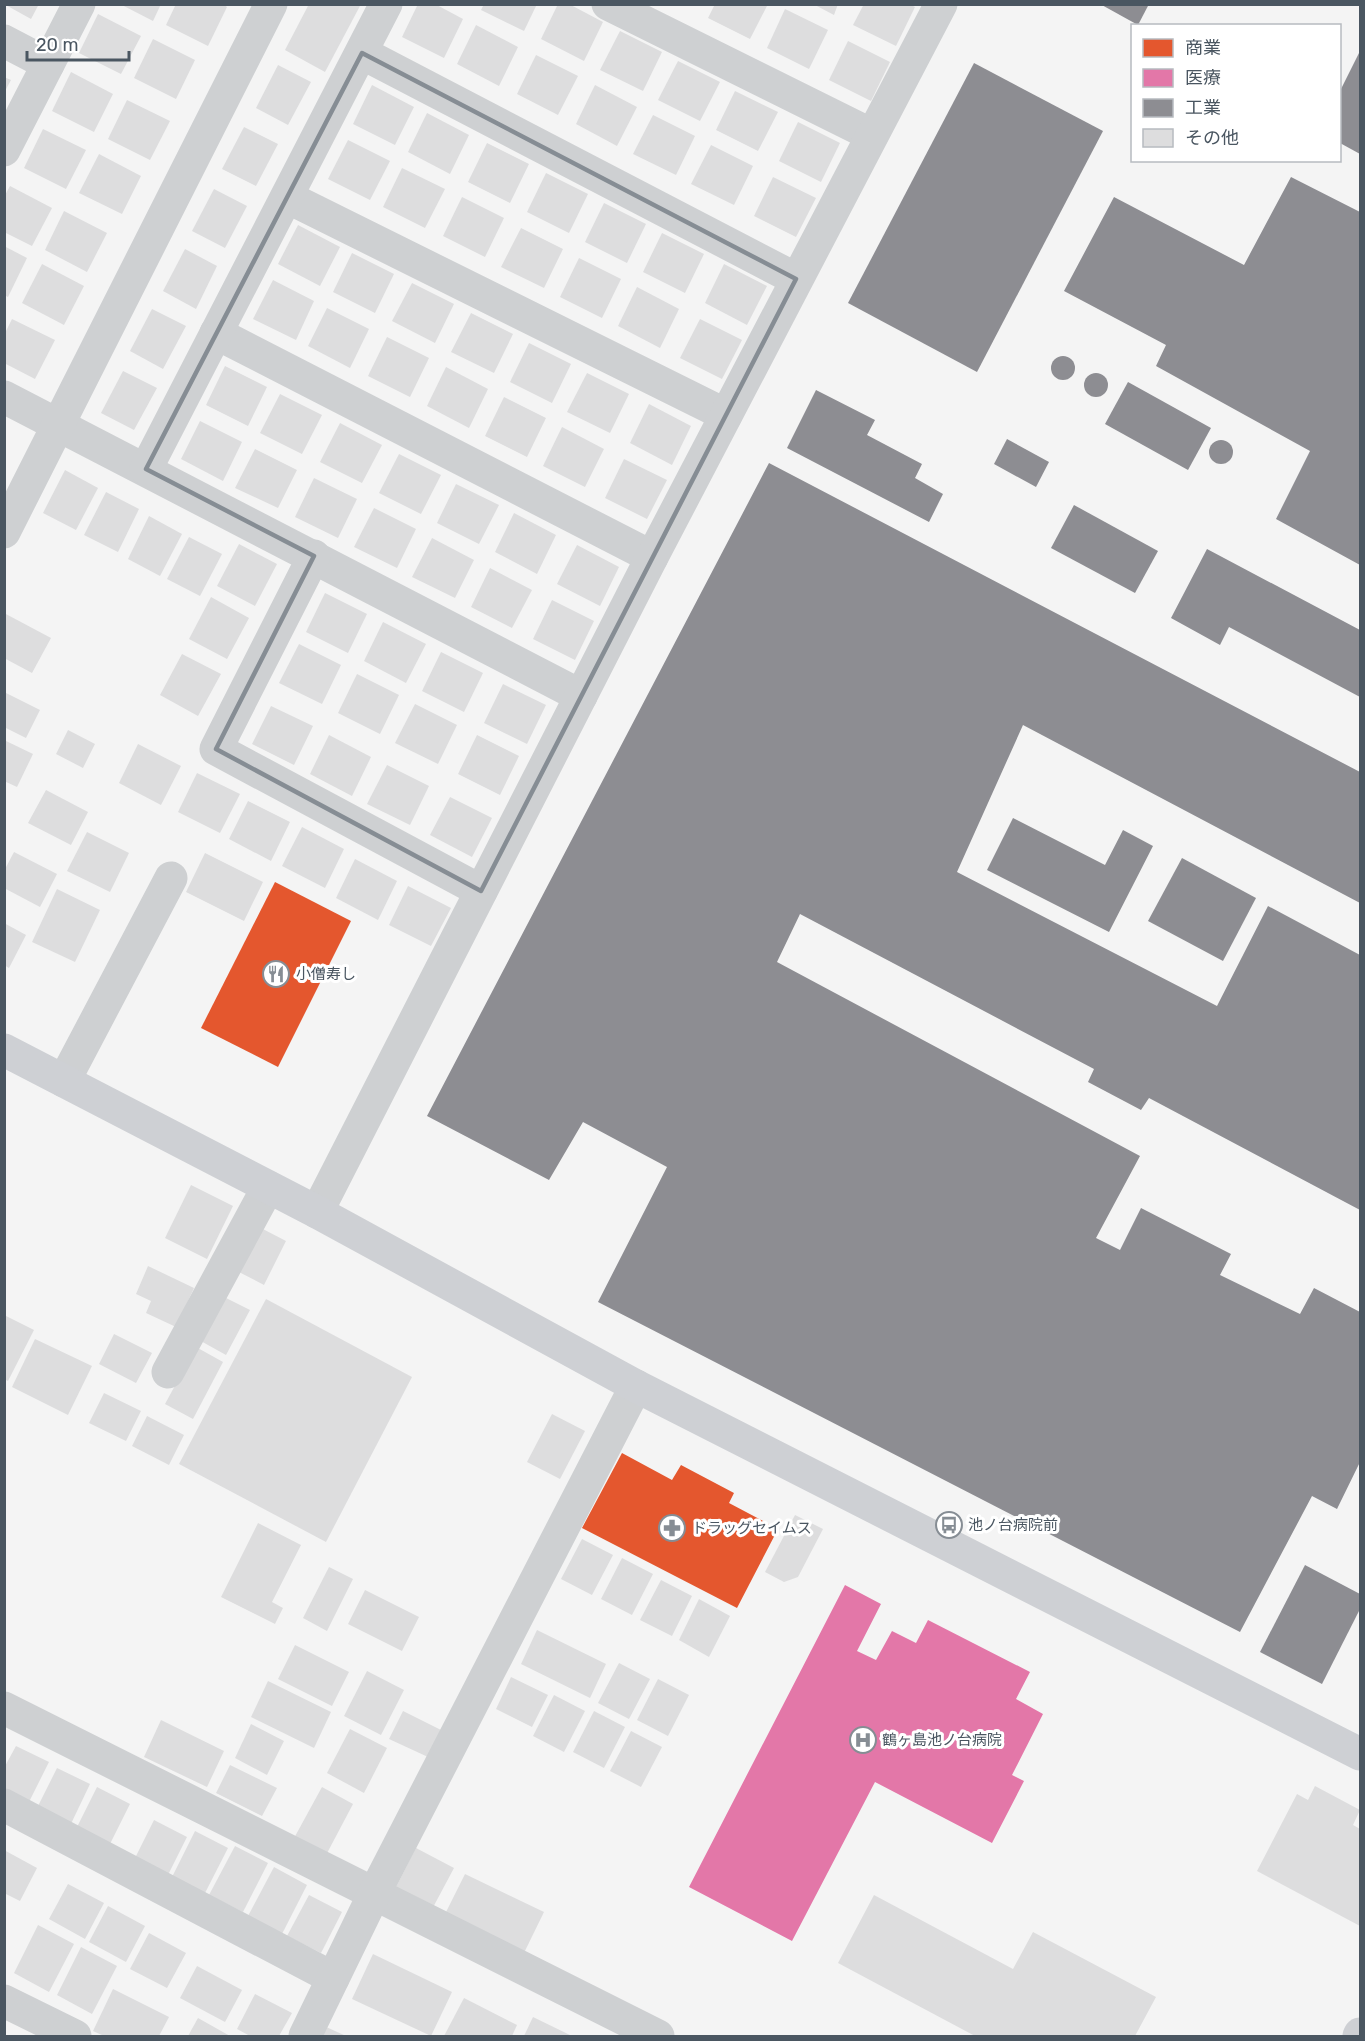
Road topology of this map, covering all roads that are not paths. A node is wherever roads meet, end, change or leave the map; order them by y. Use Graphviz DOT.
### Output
graph roads {
  1 [pos="79,4"];
  2 [pos="271,4"];
  3 [pos="386,4"];
  4 [pos="608,4"];
  5 [pos="941,4"];
  6 [pos="4,41"];
  7 [pos="362,53"];
  8 [pos="48,64"];
  9 [pos="872,135"];
  10 [pos="4,150"];
  11 [pos="287,197"];
  12 [pos="796,279"];
  13 [pos="216,333"];
  14 [pos="4,397"];
  15 [pos="726,414"];
  16 [pos="58,423"];
  17 [pos="146,469"];
  18 [pos="4,532"];
  19 [pos="314,556"];
  20 [pos="652,557"];
  21 [pos="581,696"];
  22 [pos="171,878"];
  23 [pos="481,891"];
  24 [pos="4,1050"];
  25 [pos="64,1081"];
  26 [pos="268,1187"];
  27 [pos="317,1212"];
  28 [pos="168,1372"];
  29 [pos="636,1386"];
  30 [pos="4,1708"];
  31 [pos="1360,1754"];
  32 [pos="4,1805"];
  33 [pos="374,1894"];
  34 [pos="333,1978"];
  35 [pos="4,2001"];
  36 [pos="75,2037"];
  37 [pos="305,2037"];
  38 [pos="657,2037"];
  1 -- 8 [label="street"];
  2 -- 16 [label="street"];
  3 -- 7 [label="street"];
  4 -- 9 [label="street"];
  5 -- 9 [label="street"];
  6 -- 8 [label="street"];
  7 -- 11 [label="street"];
  7 -- 12 [label="street"];
  8 -- 10 [label="street"];
  9 -- 12 [label="street"];
  11 -- 13 [label="street"];
  11 -- 15 [label="street"];
  12 -- 15 [label="street"];
  13 -- 17 [label="street"];
  13 -- 20 [label="street"];
  14 -- 16 [label="street"];
  15 -- 20 [label="street"];
  16 -- 17 [label="street"];
  16 -- 18 [label="street"];
  17 -- 19 [label="street"];
  19 -- 21 [label="street"];
  19 -- 23 [label="street"];
  20 -- 21 [label="street"];
  21 -- 23 [label="street"];
  22 -- 25 [label="street"];
  23 -- 27 [label="street"];
  24 -- 25 [label="street"];
  25 -- 26 [label="street"];
  26 -- 27 [label="street"];
  26 -- 28 [label="street"];
  27 -- 29 [label="street"];
  29 -- 31 [label="street"];
  29 -- 33 [label="street"];
  30 -- 33 [label="street"];
  32 -- 34 [label="street"];
  33 -- 34 [label="street"];
  33 -- 38 [label="street"];
  34 -- 37 [label="street"];
  35 -- 36 [label="street"];
}
